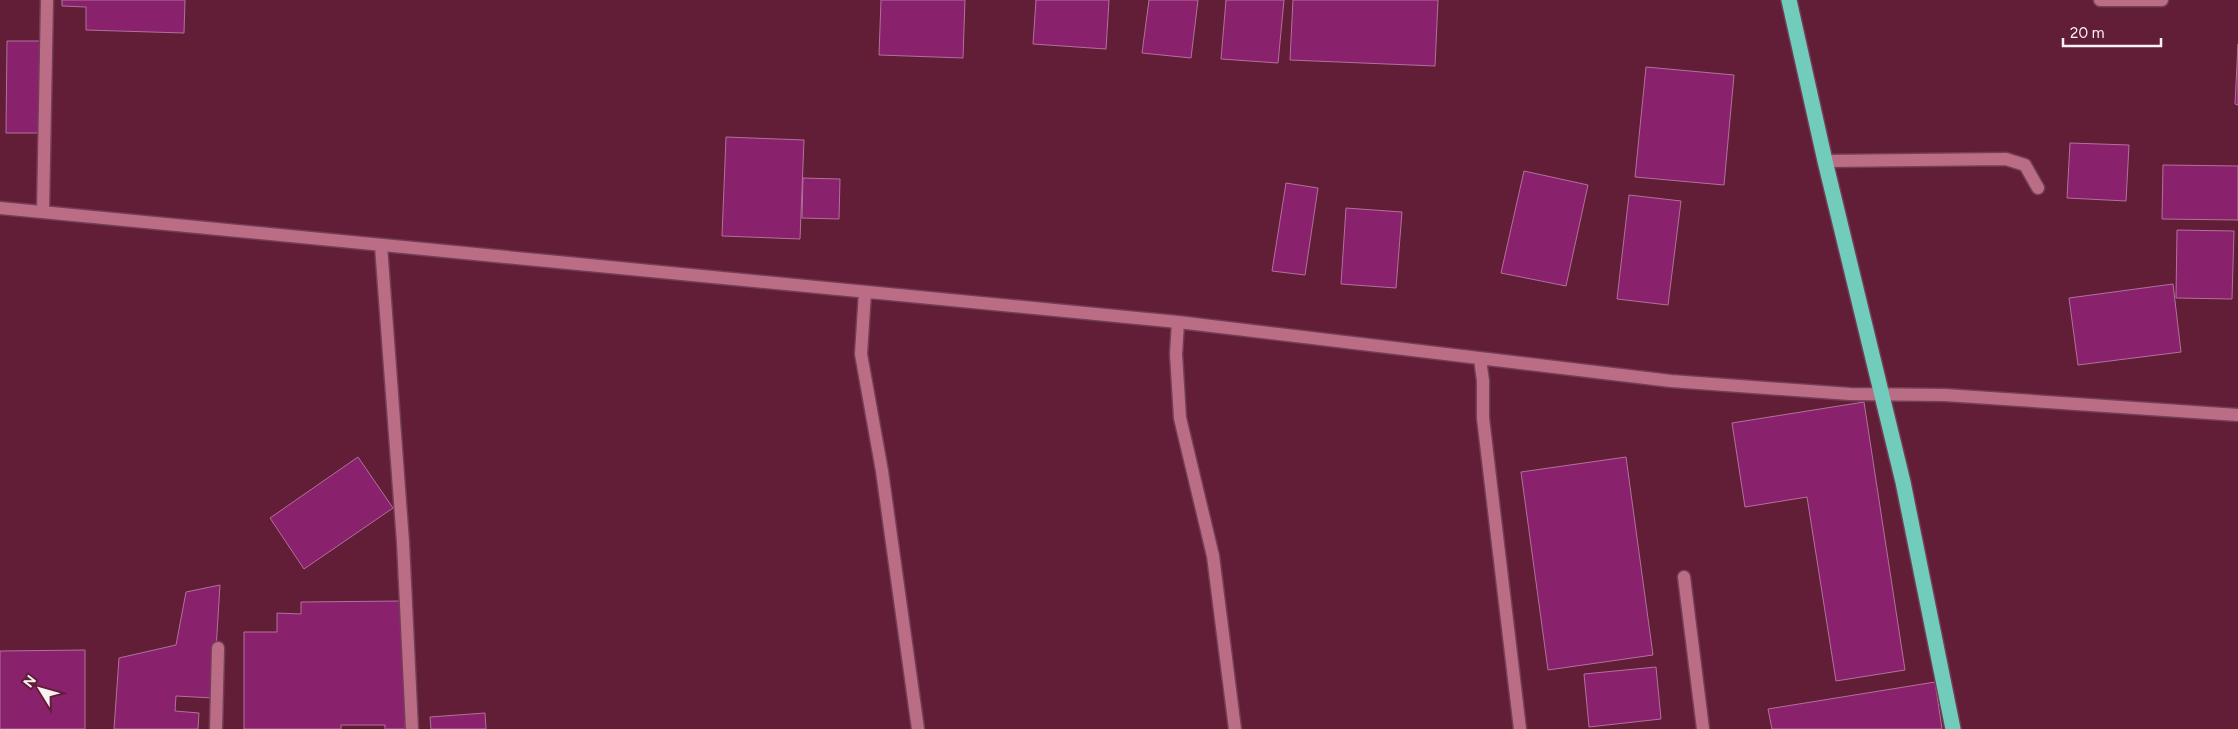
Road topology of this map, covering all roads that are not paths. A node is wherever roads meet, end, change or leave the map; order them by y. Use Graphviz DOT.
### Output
graph roads {
  1 [pos="47,0"];
  2 [pos="1789,0"];
  3 [pos="2100,0"];
  4 [pos="2162,0"];
  5 [pos="1825,161"];
  6 [pos="2038,188"];
  7 [pos="0,208"];
  8 [pos="43,211"];
  9 [pos="381,246"];
  10 [pos="865,292"];
  11 [pos="1178,322"];
  12 [pos="1480,359"];
  13 [pos="1883,393"];
  14 [pos="2238,414"];
  15 [pos="1684,577"];
  16 [pos="218,648"];
  17 [pos="216,729"];
  18 [pos="412,729"];
  19 [pos="918,729"];
  20 [pos="1235,729"];
  21 [pos="1520,729"];
  22 [pos="1703,729"];
  23 [pos="1953,729"];
  1 -- 8 [label="street"];
  2 -- 5 [label="highway"];
  3 -- 4 [label="street"];
  5 -- 6 [label="street"];
  5 -- 13 [label="highway"];
  7 -- 8 [label="street"];
  8 -- 9 [label="street"];
  9 -- 10 [label="street"];
  9 -- 18 [label="street"];
  10 -- 11 [label="street"];
  10 -- 19 [label="street"];
  11 -- 12 [label="street"];
  11 -- 20 [label="street"];
  12 -- 13 [label="street"];
  12 -- 21 [label="street"];
  13 -- 14 [label="street"];
  13 -- 23 [label="highway"];
  15 -- 22 [label="street"];
  16 -- 17 [label="street"];
}
